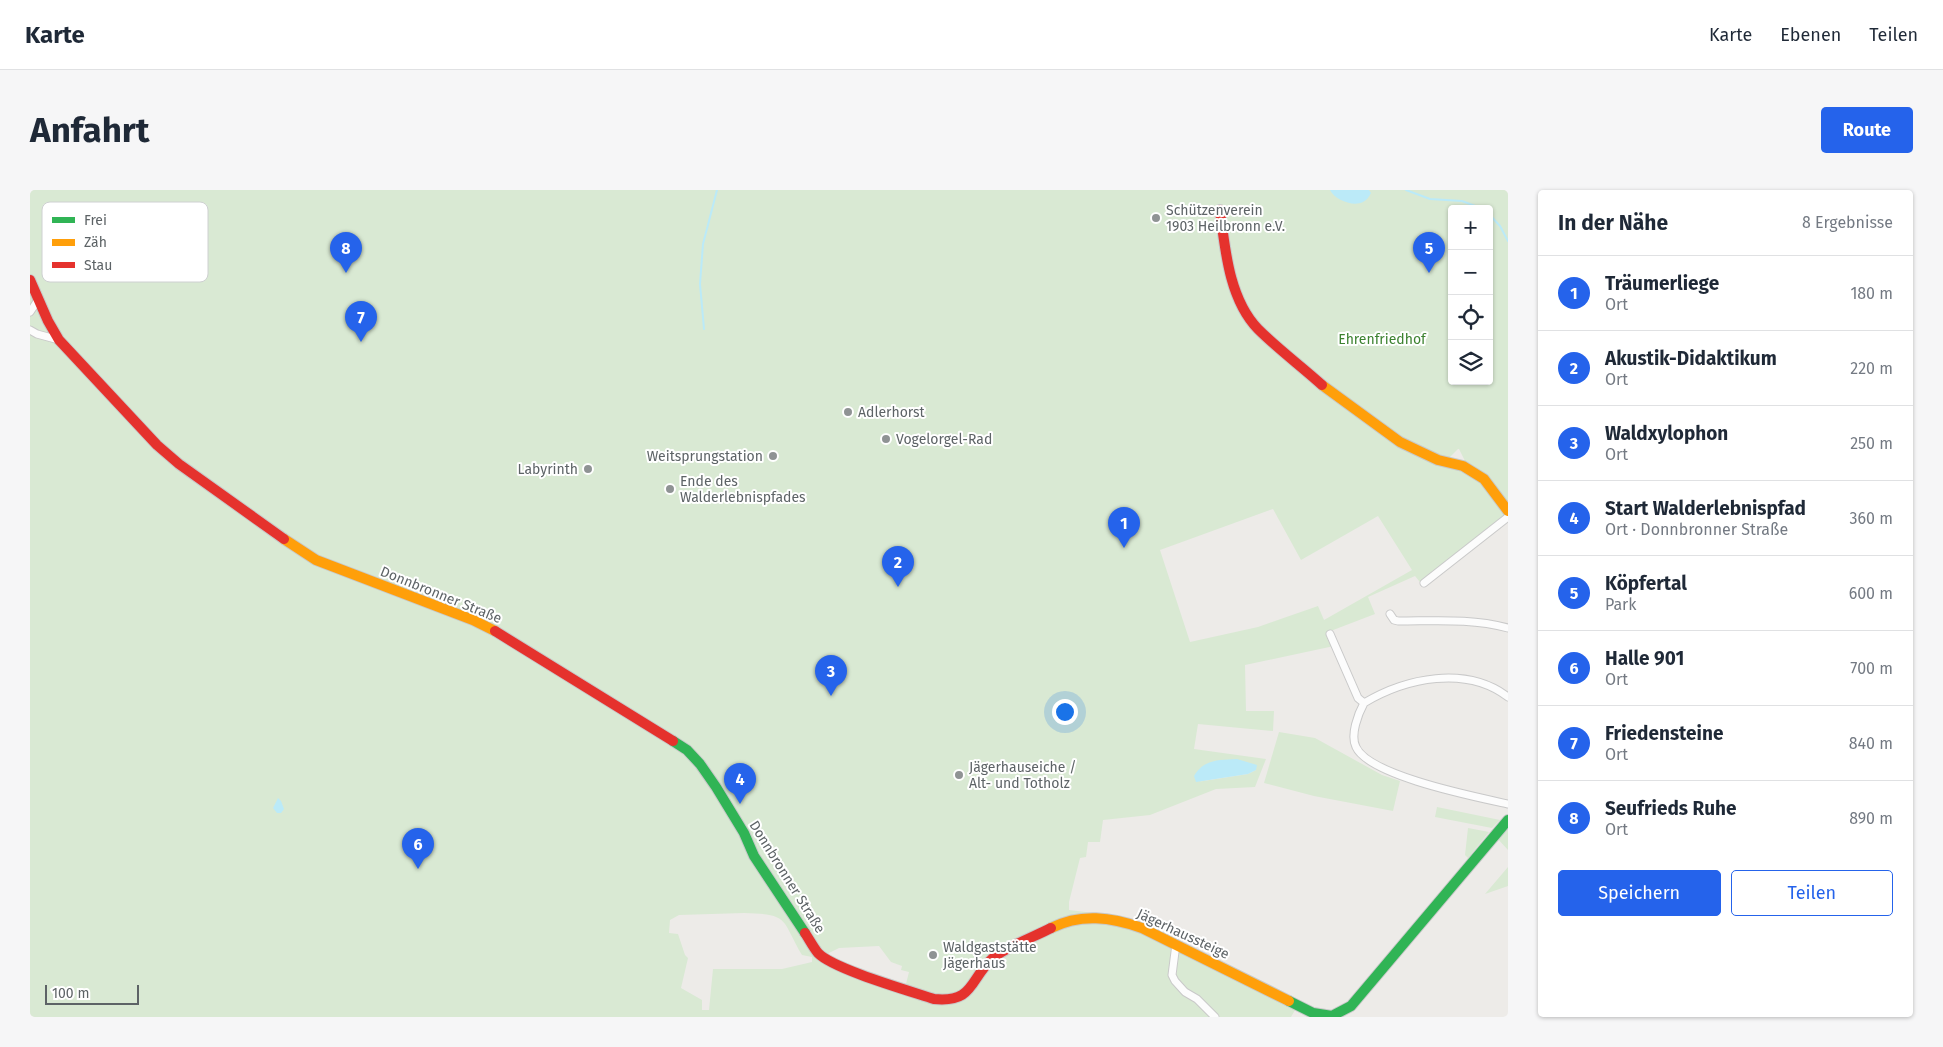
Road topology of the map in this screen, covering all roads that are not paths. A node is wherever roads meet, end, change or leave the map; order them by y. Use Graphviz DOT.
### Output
graph roads {
  1 [pos="1220,210"];
  2 [pos="30,280"];
  3 [pos="38,300"];
  4 [pos="30,312"];
  5 [pos="30,330"];
  6 [pos="59,340"];
  7 [pos="1508,511"];
  8 [pos="1508,517"];
  9 [pos="1424,583"];
  10 [pos="1390,614"];
  11 [pos="1508,628"];
  12 [pos="1330,634"];
  13 [pos="1508,698"];
  14 [pos="1364,702"];
  15 [pos="1508,804"];
  16 [pos="1506,821"];
  17 [pos="1176,944"];
  18 [pos="822,956"];
  19 [pos="1215,1017"];
  1 -- 7 [label="street"];
  2 -- 3 [label="street, Donnbronner Straße"];
  3 -- 4 [label="street"];
  3 -- 6 [label="street, Donnbronner Straße"];
  5 -- 6 [label="street"];
  6 -- 18 [label="street, Donnbronner Straße"];
  8 -- 9 [label="street"];
  10 -- 11 [label="street"];
  12 -- 14 [label="street"];
  13 -- 14 [label="street"];
  14 -- 15 [label="street"];
  16 -- 17 [label="street, Jägerhaussteige"];
  17 -- 18 [label="street, Jägerhaussteige"];
  17 -- 19 [label="street"];
}
